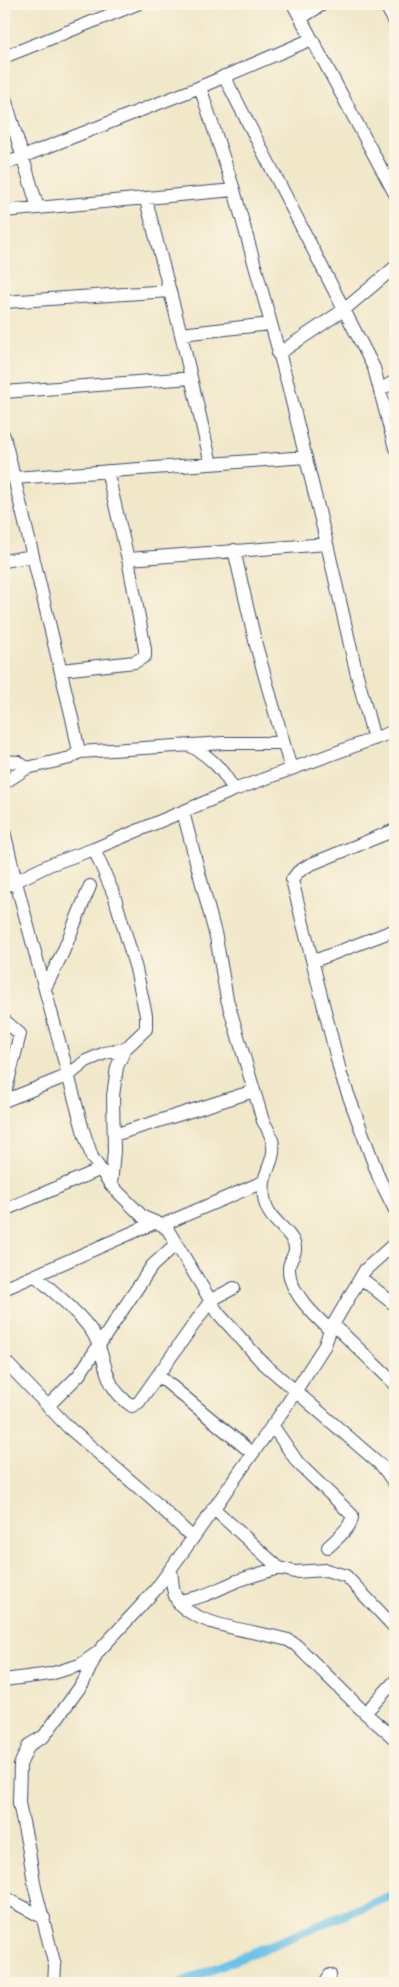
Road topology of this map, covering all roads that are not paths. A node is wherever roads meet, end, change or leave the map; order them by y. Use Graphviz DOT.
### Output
graph roads {
  1 [pos="137,4"];
  2 [pos="293,4"];
  3 [pos="323,4"];
  4 [pos="385,4"];
  5 [pos="301,18"];
  6 [pos="395,22"];
  7 [pos="312,39"];
  8 [pos="4,57"];
  9 [pos="224,76"];
  10 [pos="200,87"];
  11 [pos="4,95"];
  12 [pos="22,158"];
  13 [pos="4,164"];
  14 [pos="394,188"];
  15 [pos="234,190"];
  16 [pos="146,200"];
  17 [pos="38,208"];
  18 [pos="4,211"];
  19 [pos="395,267"];
  20 [pos="170,291"];
  21 [pos="4,302"];
  22 [pos="345,309"];
  23 [pos="270,324"];
  24 [pos="182,334"];
  25 [pos="278,354"];
  26 [pos="192,378"];
  27 [pos="395,381"];
  28 [pos="380,390"];
  29 [pos="4,392"];
  30 [pos="4,436"];
  31 [pos="395,448"];
  32 [pos="306,457"];
  33 [pos="211,464"];
  34 [pos="107,471"];
  35 [pos="14,478"];
  36 [pos="327,544"];
  37 [pos="234,550"];
  38 [pos="33,556"];
  39 [pos="128,560"];
  40 [pos="4,561"];
  41 [pos="61,670"];
  42 [pos="395,731"];
  43 [pos="374,739"];
  44 [pos="282,743"];
  45 [pos="191,746"];
  46 [pos="79,752"];
  47 [pos="4,761"];
  48 [pos="27,768"];
  49 [pos="291,769"];
  50 [pos="4,783"];
  51 [pos="234,790"];
  52 [pos="182,812"];
  53 [pos="395,830"];
  54 [pos="4,831"];
  55 [pos="94,849"];
  56 [pos="10,885"];
  57 [pos="90,886"];
  58 [pos="395,930"];
  59 [pos="314,961"];
  60 [pos="45,988"];
  61 [pos="4,1020"];
  62 [pos="125,1049"];
  63 [pos="69,1076"];
  64 [pos="254,1091"];
  65 [pos="4,1097"];
  66 [pos="4,1101"];
  67 [pos="114,1135"];
  68 [pos="99,1170"];
  69 [pos="263,1182"];
  70 [pos="111,1184"];
  71 [pos="4,1210"];
  72 [pos="395,1210"];
  73 [pos="158,1224"];
  74 [pos="176,1244"];
  75 [pos="395,1244"];
  76 [pos="36,1276"];
  77 [pos="361,1278"];
  78 [pos="234,1288"];
  79 [pos="4,1289"];
  80 [pos="211,1300"];
  81 [pos="395,1305"];
  82 [pos="332,1327"];
  83 [pos="98,1348"];
  84 [pos="4,1360"];
  85 [pos="158,1375"];
  86 [pos="395,1384"];
  87 [pos="294,1390"];
  88 [pos="48,1406"];
  89 [pos="272,1425"];
  90 [pos="252,1453"];
  91 [pos="395,1484"];
  92 [pos="213,1508"];
  93 [pos="193,1538"];
  94 [pos="328,1548"];
  95 [pos="171,1568"];
  96 [pos="279,1568"];
  97 [pos="178,1601"];
  98 [pos="395,1628"];
  99 [pos="97,1653"];
  100 [pos="4,1680"];
  101 [pos="395,1681"];
  102 [pos="365,1713"];
  103 [pos="395,1738"];
  104 [pos="4,1897"];
  105 [pos="44,1918"];
  106 [pos="54,1983"];
  1 -- 8 [label="street"];
  2 -- 5 [label="street"];
  3 -- 5 [label="street"];
  4 -- 6 [label="street"];
  5 -- 7 [label="street"];
  7 -- 9 [label="street"];
  7 -- 14 [label="street"];
  9 -- 10 [label="street"];
  9 -- 22 [label="street"];
  10 -- 12 [label="street"];
  10 -- 15 [label="street"];
  11 -- 12 [label="street"];
  12 -- 13 [label="street"];
  12 -- 17 [label="street"];
  15 -- 16 [label="street"];
  15 -- 23 [label="street"];
  16 -- 17 [label="street"];
  16 -- 20 [label="street"];
  17 -- 18 [label="street"];
  19 -- 22 [label="street"];
  20 -- 21 [label="street"];
  20 -- 24 [label="street"];
  22 -- 25 [label="street"];
  22 -- 28 [label="street"];
  23 -- 24 [label="street"];
  23 -- 25 [label="street"];
  24 -- 26 [label="street"];
  25 -- 32 [label="street"];
  26 -- 29 [label="street"];
  26 -- 33 [label="street"];
  27 -- 28 [label="street"];
  28 -- 31 [label="street"];
  30 -- 35 [label="street"];
  32 -- 33 [label="street"];
  32 -- 36 [label="street"];
  33 -- 34 [label="street"];
  34 -- 35 [label="street"];
  34 -- 39 [label="street"];
  35 -- 38 [label="street"];
  36 -- 37 [label="street"];
  36 -- 43 [label="street"];
  37 -- 39 [label="street"];
  37 -- 44 [label="street"];
  38 -- 40 [label="street"];
  38 -- 41 [label="street"];
  39 -- 41 [label="street"];
  41 -- 46 [label="street"];
  42 -- 43 [label="street"];
  43 -- 49 [label="street"];
  44 -- 45 [label="street"];
  44 -- 49 [label="street"];
  45 -- 46 [label="street"];
  45 -- 51 [label="street"];
  46 -- 48 [label="street"];
  47 -- 48 [label="street"];
  48 -- 50 [label="street"];
  49 -- 51 [label="street"];
  51 -- 52 [label="street"];
  52 -- 55 [label="street"];
  52 -- 64 [label="street"];
  53 -- 59 [label="street"];
  54 -- 56 [label="street"];
  55 -- 56 [label="street"];
  55 -- 62 [label="street"];
  56 -- 60 [label="street"];
  57 -- 60 [label="street"];
  58 -- 59 [label="street"];
  59 -- 72 [label="street"];
  60 -- 63 [label="street"];
  61 -- 65 [label="street"];
  62 -- 63 [label="street"];
  62 -- 67 [label="street"];
  63 -- 66 [label="street"];
  63 -- 68 [label="street"];
  64 -- 67 [label="street"];
  64 -- 69 [label="street"];
  67 -- 70 [label="street"];
  68 -- 70 [label="street"];
  68 -- 71 [label="street"];
  69 -- 73 [label="street"];
  69 -- 82 [label="street"];
  70 -- 73 [label="street"];
  73 -- 74 [label="street"];
  73 -- 76 [label="street"];
  74 -- 80 [label="street"];
  74 -- 83 [label="street"];
  75 -- 77 [label="street"];
  76 -- 79 [label="street"];
  76 -- 83 [label="street"];
  77 -- 81 [label="street"];
  77 -- 82 [label="street"];
  78 -- 80 [label="street"];
  80 -- 85 [label="street"];
  80 -- 87 [label="street"];
  82 -- 86 [label="street"];
  82 -- 87 [label="street"];
  83 -- 85 [label="street"];
  83 -- 88 [label="street"];
  84 -- 88 [label="street"];
  85 -- 90 [label="street"];
  87 -- 89 [label="street"];
  87 -- 91 [label="street"];
  88 -- 93 [label="street"];
  89 -- 90 [label="street"];
  89 -- 94 [label="street"];
  90 -- 92 [label="street"];
  92 -- 93 [label="street"];
  92 -- 96 [label="street"];
  93 -- 95 [label="street"];
  95 -- 97 [label="street"];
  95 -- 99 [label="street"];
  96 -- 97 [label="street"];
  96 -- 98 [label="street"];
  97 -- 102 [label="street"];
  99 -- 100 [label="street"];
  99 -- 105 [label="street"];
  101 -- 102 [label="street"];
  102 -- 103 [label="street"];
  104 -- 105 [label="street"];
  105 -- 106 [label="street"];
}
